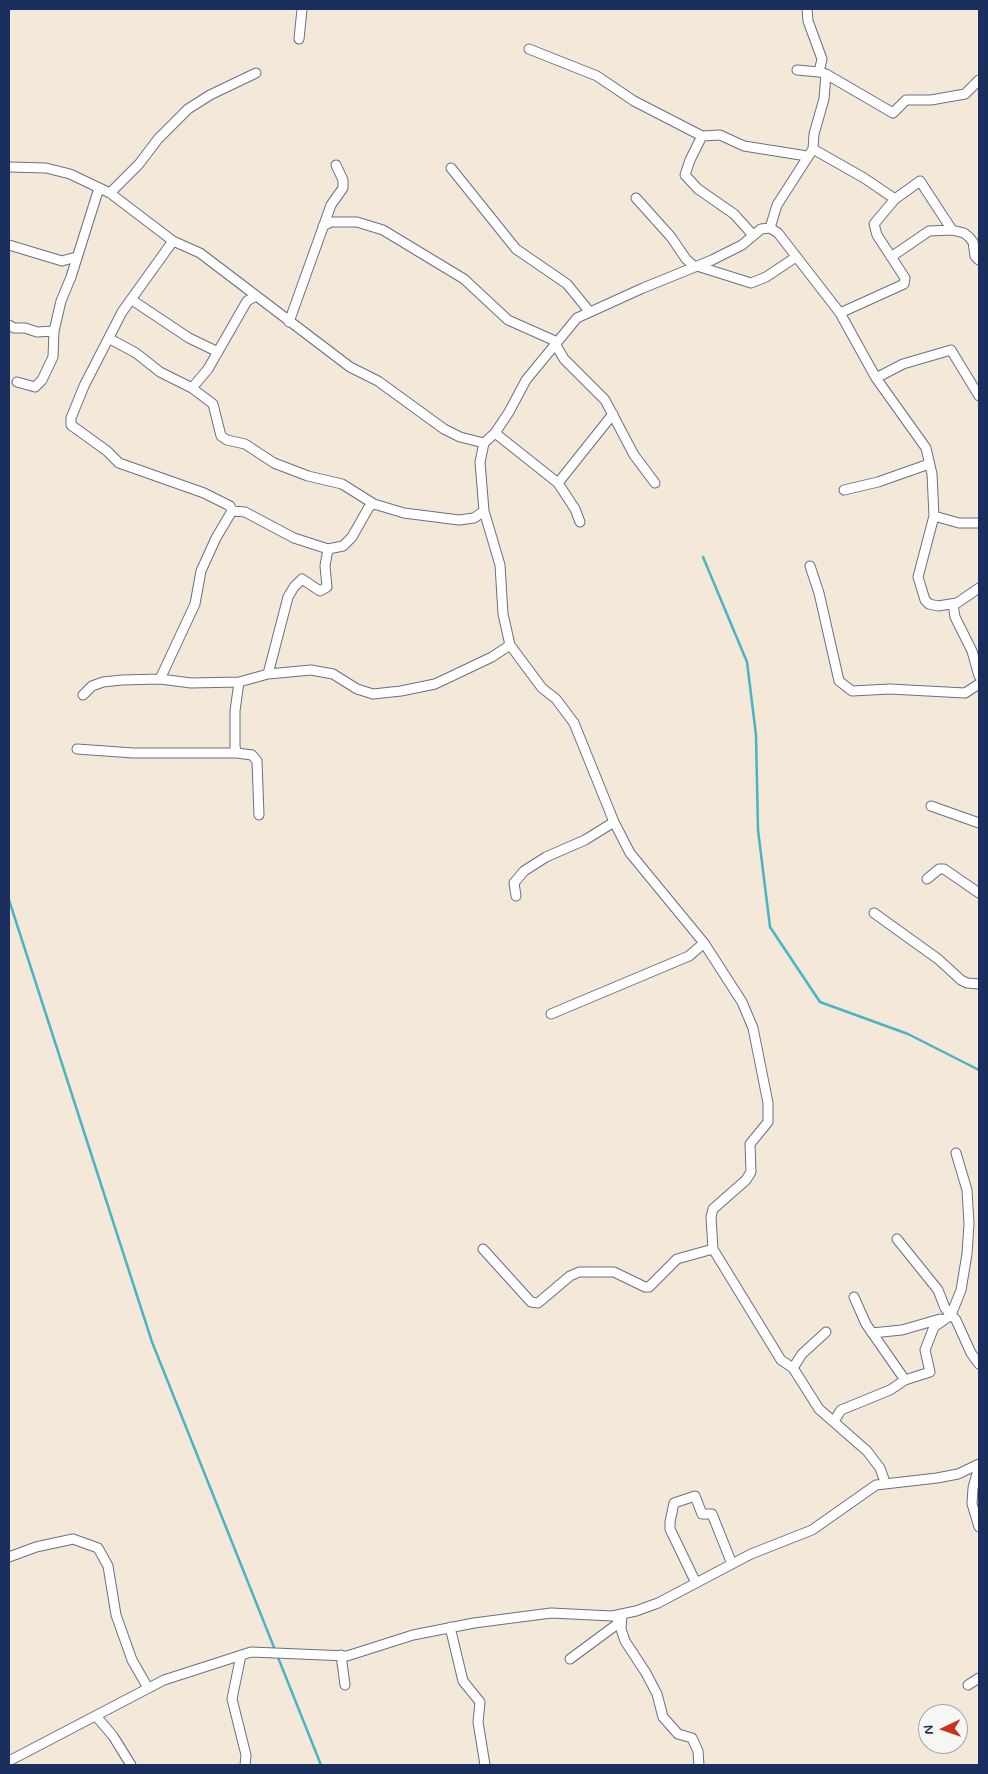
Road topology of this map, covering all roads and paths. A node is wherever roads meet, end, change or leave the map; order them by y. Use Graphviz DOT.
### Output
graph roads {
  1 [pos="302,9"];
  2 [pos="807,9"];
  3 [pos="299,40"];
  4 [pos="529,49"];
  5 [pos="797,70"];
  6 [pos="256,73"];
  7 [pos="823,73"];
  8 [pos="979,80"];
  9 [pos="702,136"];
  10 [pos="813,149"];
  11 [pos="807,156"];
  12 [pos="336,165"];
  13 [pos="9,167"];
  14 [pos="451,168"];
  15 [pos="98,188"];
  16 [pos="110,193"];
  17 [pos="636,198"];
  18 [pos="895,199"];
  19 [pos="323,226"];
  20 [pos="770,228"];
  21 [pos="952,230"];
  22 [pos="752,234"];
  23 [pos="173,241"];
  24 [pos="9,245"];
  25 [pos="76,257"];
  26 [pos="796,257"];
  27 [pos="891,257"];
  28 [pos="979,260"];
  29 [pos="696,266"];
  30 [pos="256,296"];
  31 [pos="132,300"];
  32 [pos="589,312"];
  33 [pos="840,313"];
  34 [pos="289,322"];
  35 [pos="9,325"];
  36 [pos="54,331"];
  37 [pos="110,339"];
  38 [pos="555,344"];
  39 [pos="218,352"];
  40 [pos="876,378"];
  41 [pos="17,382"];
  42 [pos="192,388"];
  43 [pos="979,396"];
  44 [pos="612,414"];
  45 [pos="495,433"];
  46 [pos="484,443"];
  47 [pos="930,464"];
  48 [pos="558,483"];
  49 [pos="655,483"];
  50 [pos="844,490"];
  51 [pos="374,504"];
  52 [pos="232,511"];
  53 [pos="484,511"];
  54 [pos="934,516"];
  55 [pos="580,522"];
  56 [pos="979,523"];
  57 [pos="328,549"];
  58 [pos="810,566"];
  59 [pos="979,588"];
  60 [pos="953,604"];
  61 [pos="510,645"];
  62 [pos="268,674"];
  63 [pos="979,676"];
  64 [pos="160,679"];
  65 [pos="239,682"];
  66 [pos="979,684"];
  67 [pos="83,695"];
  68 [pos="77,749"];
  69 [pos="237,753"];
  70 [pos="931,806"];
  71 [pos="259,815"];
  72 [pos="614,822"];
  73 [pos="979,823"];
  74 [pos="927,879"];
  75 [pos="979,893"];
  76 [pos="516,896"];
  77 [pos="874,914"];
  78 [pos="704,943"];
  79 [pos="979,984"];
  80 [pos="551,1014"];
  81 [pos="956,1153"];
  82 [pos="897,1238"];
  83 [pos="483,1249"];
  84 [pos="713,1249"];
  85 [pos="854,1297"];
  86 [pos="948,1316"];
  87 [pos="826,1332"];
  88 [pos="872,1333"];
  89 [pos="979,1364"];
  90 [pos="793,1368"];
  91 [pos="905,1380"];
  92 [pos="834,1421"];
  93 [pos="979,1465"];
  94 [pos="885,1482"];
  95 [pos="979,1527"];
  96 [pos="9,1557"];
  97 [pos="732,1564"];
  98 [pos="696,1583"];
  99 [pos="622,1614"];
  100 [pos="450,1627"];
  101 [pos="241,1655"];
  102 [pos="341,1655"];
  103 [pos="570,1659"];
  104 [pos="979,1678"];
  105 [pos="345,1685"];
  106 [pos="968,1685"];
  107 [pos="148,1688"];
  108 [pos="96,1716"];
  109 [pos="9,1761"];
  110 [pos="131,1765"];
  111 [pos="245,1765"];
  112 [pos="485,1765"];
  113 [pos="699,1765"];
  1 -- 3 [label="street"];
  2 -- 7 [label="street"];
  4 -- 9 [label="street"];
  5 -- 7 [label="street"];
  6 -- 16 [label="street"];
  7 -- 8 [label="street"];
  7 -- 10 [label="street"];
  9 -- 11 [label="street"];
  9 -- 22 [label="street"];
  10 -- 11 [label="street"];
  10 -- 18 [label="street"];
  11 -- 20 [label="street"];
  12 -- 19 [label="street"];
  13 -- 15 [label="street"];
  14 -- 32 [label="street"];
  15 -- 16 [label="street"];
  15 -- 25 [label="street"];
  16 -- 23 [label="street"];
  17 -- 29 [label="street"];
  18 -- 21 [label="street"];
  18 -- 27 [label="street"];
  19 -- 34 [label="street"];
  19 -- 38 [label="street"];
  20 -- 22 [label="street"];
  20 -- 26 [label="street"];
  21 -- 27 [label="street"];
  21 -- 28 [label="street"];
  22 -- 29 [label="street"];
  23 -- 30 [label="street"];
  23 -- 31 [label="street"];
  24 -- 25 [label="street"];
  25 -- 36 [label="street"];
  26 -- 29 [label="street"];
  26 -- 33 [label="street"];
  27 -- 33 [label="street"];
  29 -- 32 [label="street"];
  30 -- 34 [label="street"];
  30 -- 39 [label="street"];
  31 -- 37 [label="street"];
  31 -- 39 [label="street"];
  32 -- 38 [label="street"];
  33 -- 40 [label="street"];
  34 -- 46 [label="street"];
  35 -- 36 [label="street"];
  36 -- 41 [label="street"];
  37 -- 42 [label="street"];
  37 -- 52 [label="street"];
  38 -- 44 [label="street"];
  38 -- 45 [label="street"];
  39 -- 42 [label="street"];
  40 -- 43 [label="street"];
  40 -- 47 [label="street"];
  42 -- 51 [label="street"];
  44 -- 48 [label="street"];
  44 -- 49 [label="street"];
  45 -- 46 [label="street"];
  45 -- 48 [label="street"];
  46 -- 53 [label="street"];
  47 -- 50 [label="street"];
  47 -- 54 [label="street"];
  48 -- 55 [label="street"];
  51 -- 53 [label="street"];
  51 -- 57 [label="street"];
  52 -- 57 [label="street"];
  52 -- 64 [label="street"];
  53 -- 61 [label="street"];
  54 -- 56 [label="street"];
  54 -- 60 [label="street"];
  57 -- 62 [label="street"];
  58 -- 66 [label="street"];
  59 -- 60 [label="street"];
  60 -- 63 [label="street"];
  61 -- 62 [label="street"];
  61 -- 72 [label="street"];
  62 -- 65 [label="street"];
  64 -- 65 [label="street"];
  64 -- 67 [label="street"];
  65 -- 69 [label="street"];
  68 -- 69 [label="street"];
  69 -- 71 [label="street"];
  70 -- 73 [label="street"];
  72 -- 76 [label="street"];
  72 -- 78 [label="street"];
  74 -- 75 [label="street"];
  77 -- 79 [label="street"];
  78 -- 80 [label="street"];
  78 -- 84 [label="street"];
  81 -- 86 [label="street"];
  82 -- 86 [label="street"];
  83 -- 84 [label="street"];
  84 -- 90 [label="street"];
  85 -- 88 [label="street"];
  86 -- 88 [label="street"];
  86 -- 89 [label="street"];
  86 -- 91 [label="street"];
  87 -- 90 [label="street"];
  88 -- 91 [label="street"];
  90 -- 92 [label="street"];
  91 -- 92 [label="street"];
  92 -- 94 [label="street"];
  93 -- 94 [label="street"];
  93 -- 95 [label="street"];
  94 -- 97 [label="street"];
  96 -- 107 [label="street"];
  97 -- 98 [label="street"];
  97 -- 98 [label="street"];
  98 -- 99 [label="street"];
  99 -- 100 [label="street"];
  99 -- 103 [label="street"];
  99 -- 113 [label="street"];
  100 -- 102 [label="street"];
  100 -- 112 [label="street"];
  101 -- 102 [label="street"];
  101 -- 107 [label="street"];
  101 -- 111 [label="street"];
  102 -- 105 [label="street"];
  104 -- 106 [label="street"];
  107 -- 108 [label="street"];
  108 -- 109 [label="street"];
  108 -- 110 [label="street"];
}
